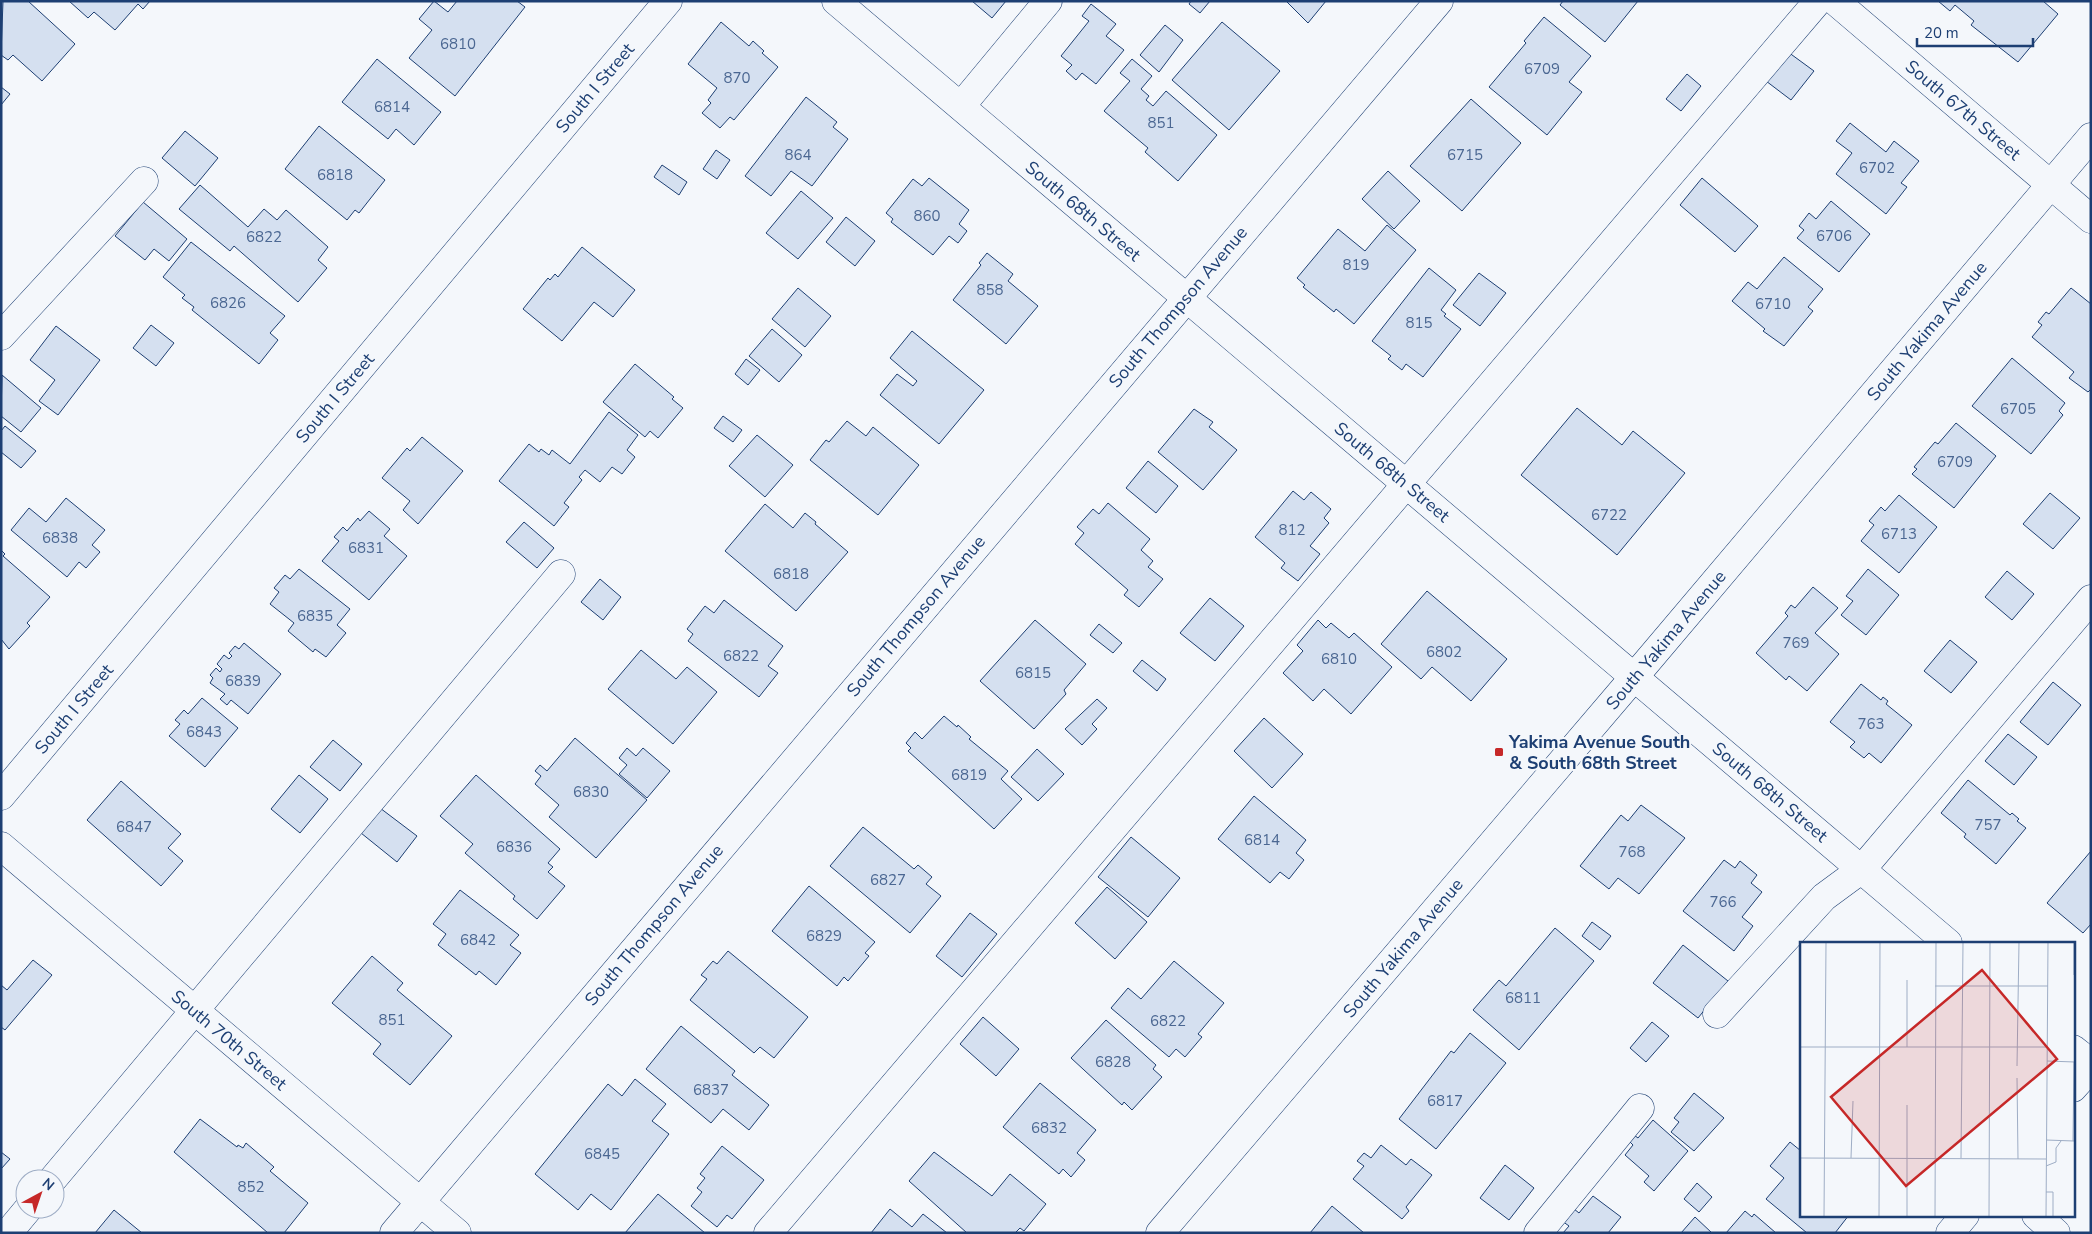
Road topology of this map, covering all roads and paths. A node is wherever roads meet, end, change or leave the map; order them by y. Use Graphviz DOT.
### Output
graph roads {
  1 [pos="668,1"];
  2 [pos="836,1"];
  3 [pos="1048,1"];
  4 [pos="1439,1"];
  5 [pos="1818,1"];
  6 [pos="1835,1"];
  7 [pos="961,106"];
  8 [pos="2091,136"];
  9 [pos="144,181"];
  10 [pos="2051,185"];
  11 [pos="2091,219"];
  12 [pos="1185,298"];
  13 [pos="1,336"];
  14 [pos="1407,484"];
  15 [pos="560,574"];
  16 [pos="2091,599"];
  17 [pos="1635,676"];
  18 [pos="1,796"];
  19 [pos="1,846"];
  20 [pos="1862,869"];
  21 [pos="1947,942"];
  22 [pos="194,1010"];
  23 [pos="1717,1014"];
  24 [pos="2074,1049"];
  25 [pos="2091,1063"];
  26 [pos="2091,1068"];
  27 [pos="2074,1087"];
  28 [pos="1640,1108"];
  29 [pos="61,1169"];
  30 [pos="420,1202"];
  31 [pos="1964,1216"];
  32 [pos="2037,1216"];
  33 [pos="20,1219"];
  34 [pos="8,1233"];
  35 [pos="394,1233"];
  36 [pos="457,1233"];
  37 [pos="768,1233"];
  38 [pos="1160,1233"];
  39 [pos="1538,1233"];
  40 [pos="1950,1233"];
  41 [pos="2056,1233"];
  1 -- 18 [label="street, South I Street"];
  2 -- 7 [label="street, South 68th Street"];
  3 -- 7 [label="street"];
  4 -- 12 [label="street, South Thompson Avenue"];
  5 -- 14 [label="street"];
  6 -- 10 [label="street, South 67th Street"];
  7 -- 12 [label="street, South 68th Street"];
  8 -- 10 [label="street, South Yakima Avenue"];
  9 -- 13 [label="street"];
  10 -- 11 [label="street, South 67th Street"];
  10 -- 17 [label="street, South Yakima Avenue"];
  12 -- 14 [label="street, South 68th Street"];
  12 -- 30 [label="street, South Thompson Avenue"];
  14 -- 17 [label="street, South 68th Street"];
  14 -- 37 [label="street"];
  15 -- 22 [label="street"];
  16 -- 20 [label="street"];
  17 -- 20 [label="street, South 68th Street"];
  17 -- 38 [label="street, South Yakima Avenue"];
  19 -- 22 [label="street, South 70th Street"];
  20 -- 21 [label="street, South 68th Street"];
  20 -- 23 [label="street"];
  22 -- 29 [label="street"];
  22 -- 30 [label="street, South 70th Street"];
  24 -- 25 [label="street"];
  26 -- 27 [label="street"];
  28 -- 39 [label="street"];
  30 -- 35 [label="street, South Thompson Avenue"];
  30 -- 36 [label="street, South 70th Street"];
  31 -- 40 [label="street"];
  32 -- 41 [label="street"];
  33 -- 34 [label="street"];
}
